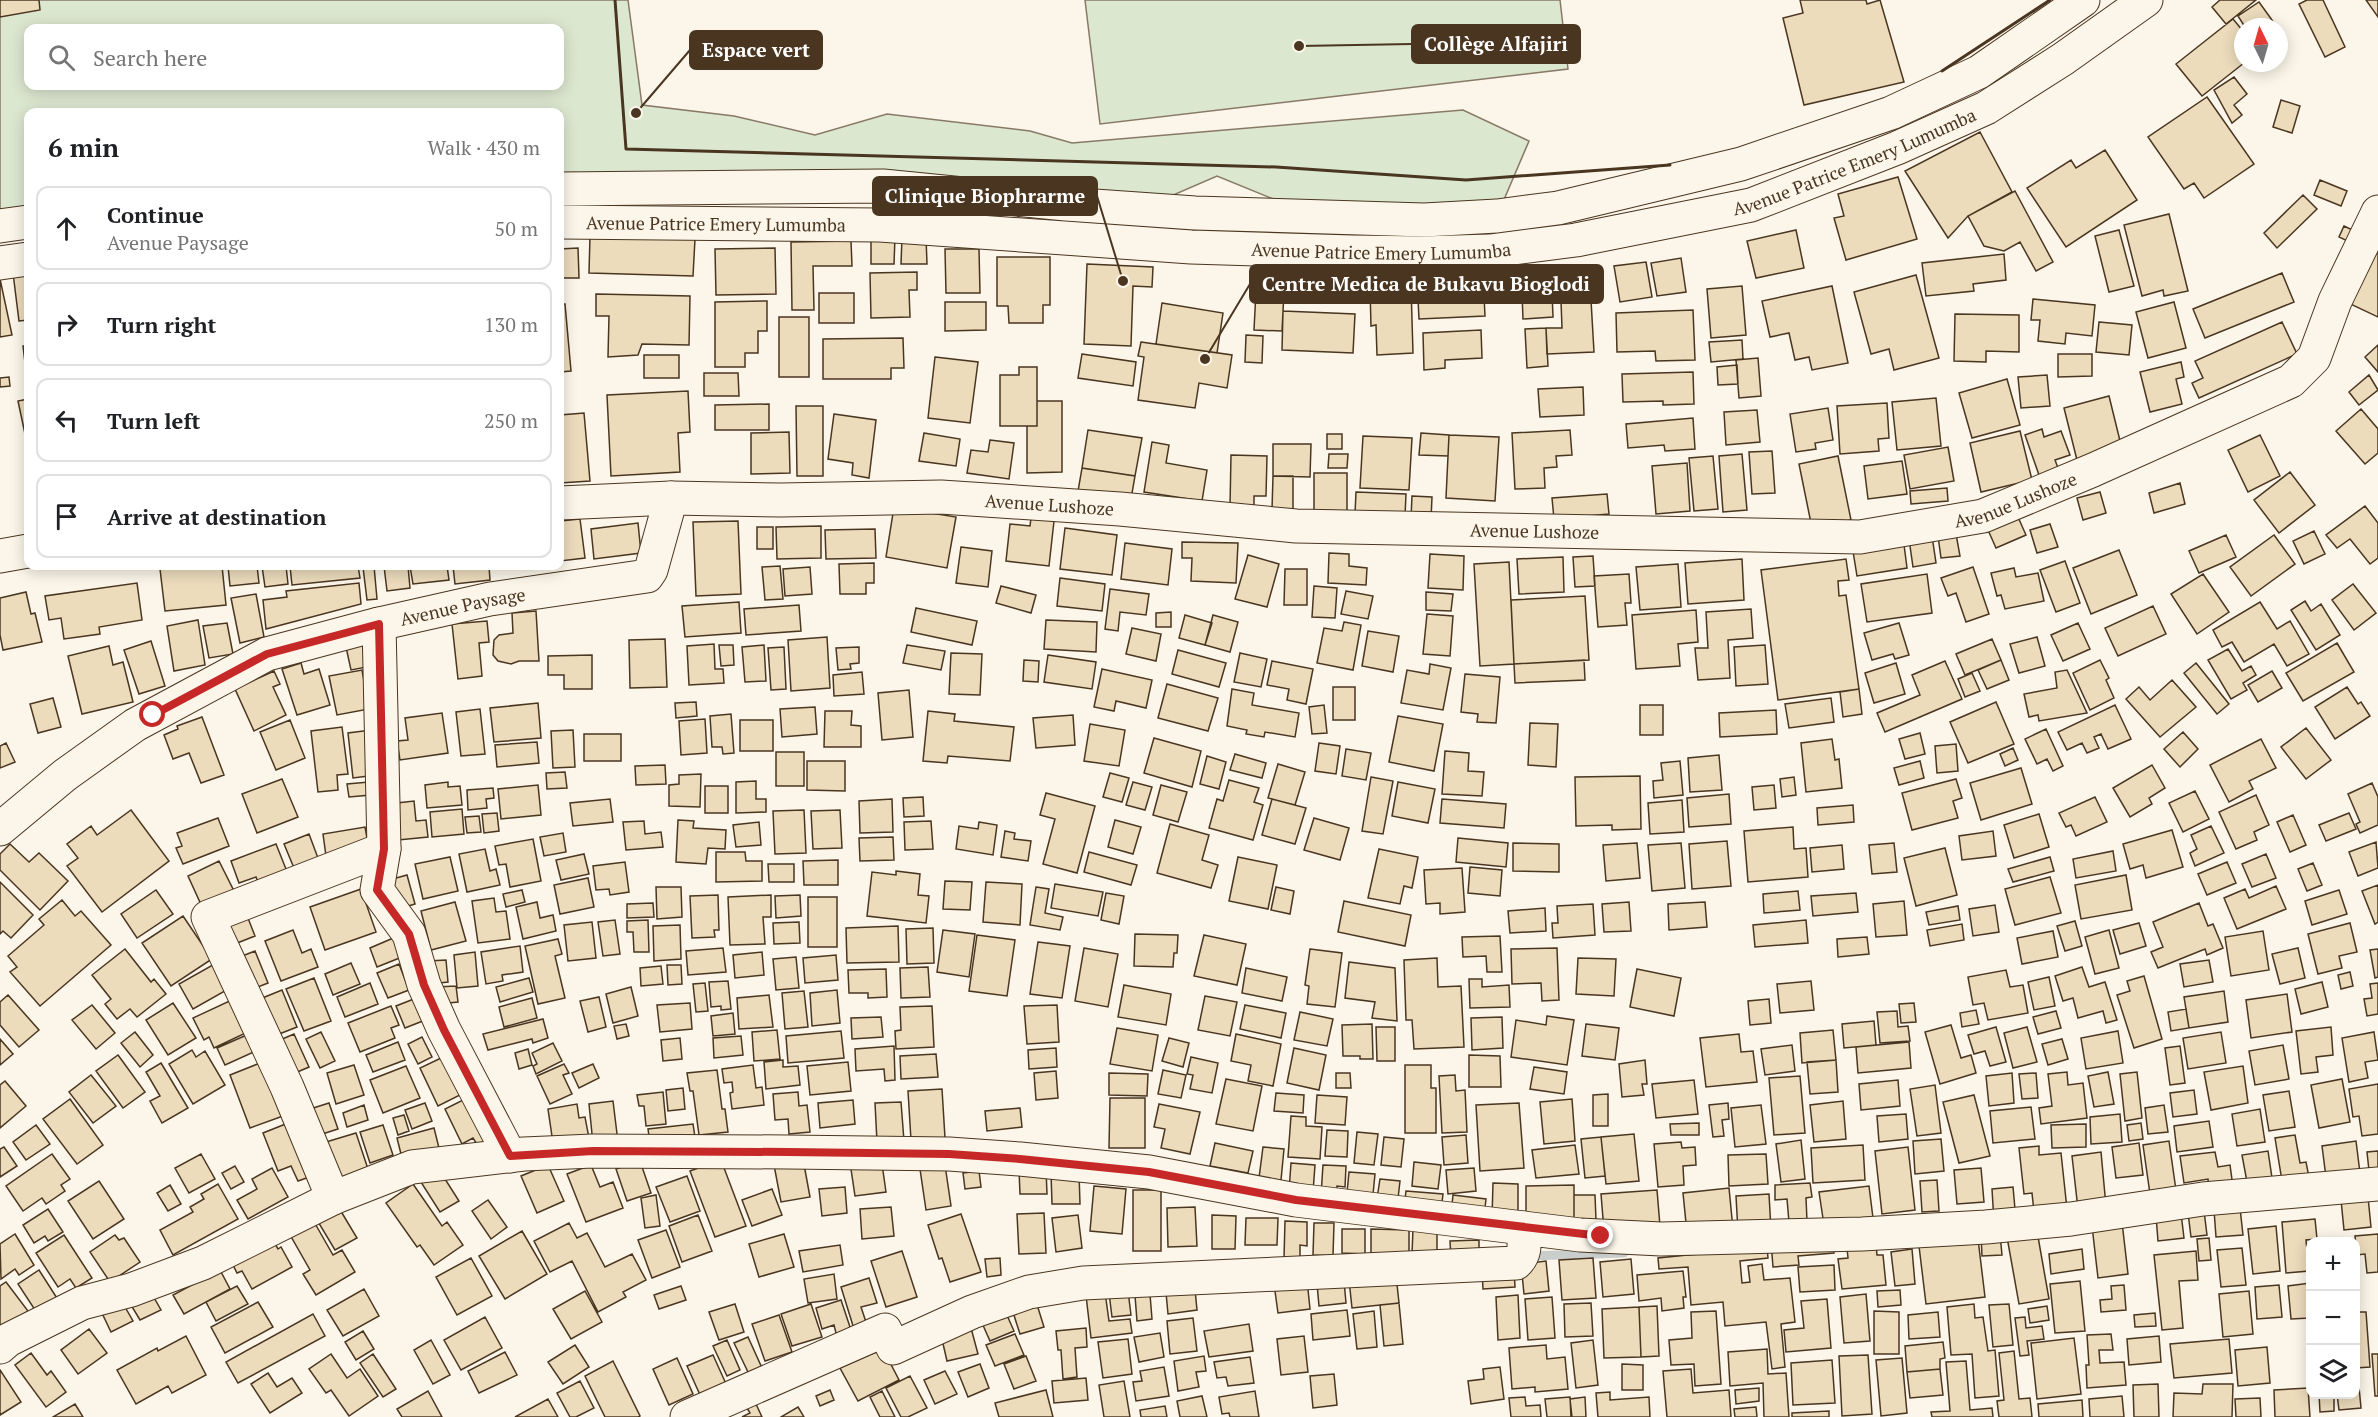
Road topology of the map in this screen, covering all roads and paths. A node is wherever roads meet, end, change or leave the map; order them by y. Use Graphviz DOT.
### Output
graph roads {
  1 [pos="2083,0"];
  2 [pos="2146,0"];
  3 [pos="1741,164"];
  4 [pos="883,186"];
  5 [pos="564,189"];
  6 [pos="1751,205"];
  7 [pos="2378,212"];
  8 [pos="564,222"];
  9 [pos="24,223"];
  10 [pos="880,225"];
  11 [pos="0,226"];
  12 [pos="24,260"];
  13 [pos="0,263"];
  14 [pos="671,498"];
  15 [pos="564,503"];
  16 [pos="24,552"];
  17 [pos="0,556"];
  18 [pos="379,624"];
  19 [pos="0,829"];
  20 [pos="384,849"];
  21 [pos="510,1156"];
  22 [pos="2378,1184"];
  23 [pos="333,1198"];
  24 [pos="1523,1228"];
  25 [pos="0,1347"];
  26 [pos="687,1417"];
  1 -- 3 [label="street, Avenue Patrice Emery Lumumba"];
  2 -- 6 [label="street, Avenue Patrice Emery Lumumba"];
  3 -- 4 [label="street, Avenue Patrice Emery Lumumba"];
  3 -- 6 [label="street"];
  4 -- 5 [label="street, Avenue Patrice Emery Lumumba"];
  4 -- 10 [label="street"];
  6 -- 10 [label="street, Avenue Patrice Emery Lumumba"];
  7 -- 14 [label="street, Avenue Lushoze"];
  8 -- 10 [label="street, Avenue Patrice Emery Lumumba"];
  9 -- 11 [label="street"];
  12 -- 13 [label="street"];
  14 -- 15 [label="street, Avenue Lushoze"];
  14 -- 18 [label="street, Avenue Paysage"];
  16 -- 17 [label="street"];
  18 -- 19 [label="street, Avenue Paysage"];
  18 -- 20 [label="street"];
  20 -- 21 [label="street"];
  20 -- 23 [label="street"];
  21 -- 23 [label="street"];
  21 -- 24 [label="street"];
  22 -- 24 [label="street"];
  23 -- 25 [label="street"];
  24 -- 26 [label="street"];
}
